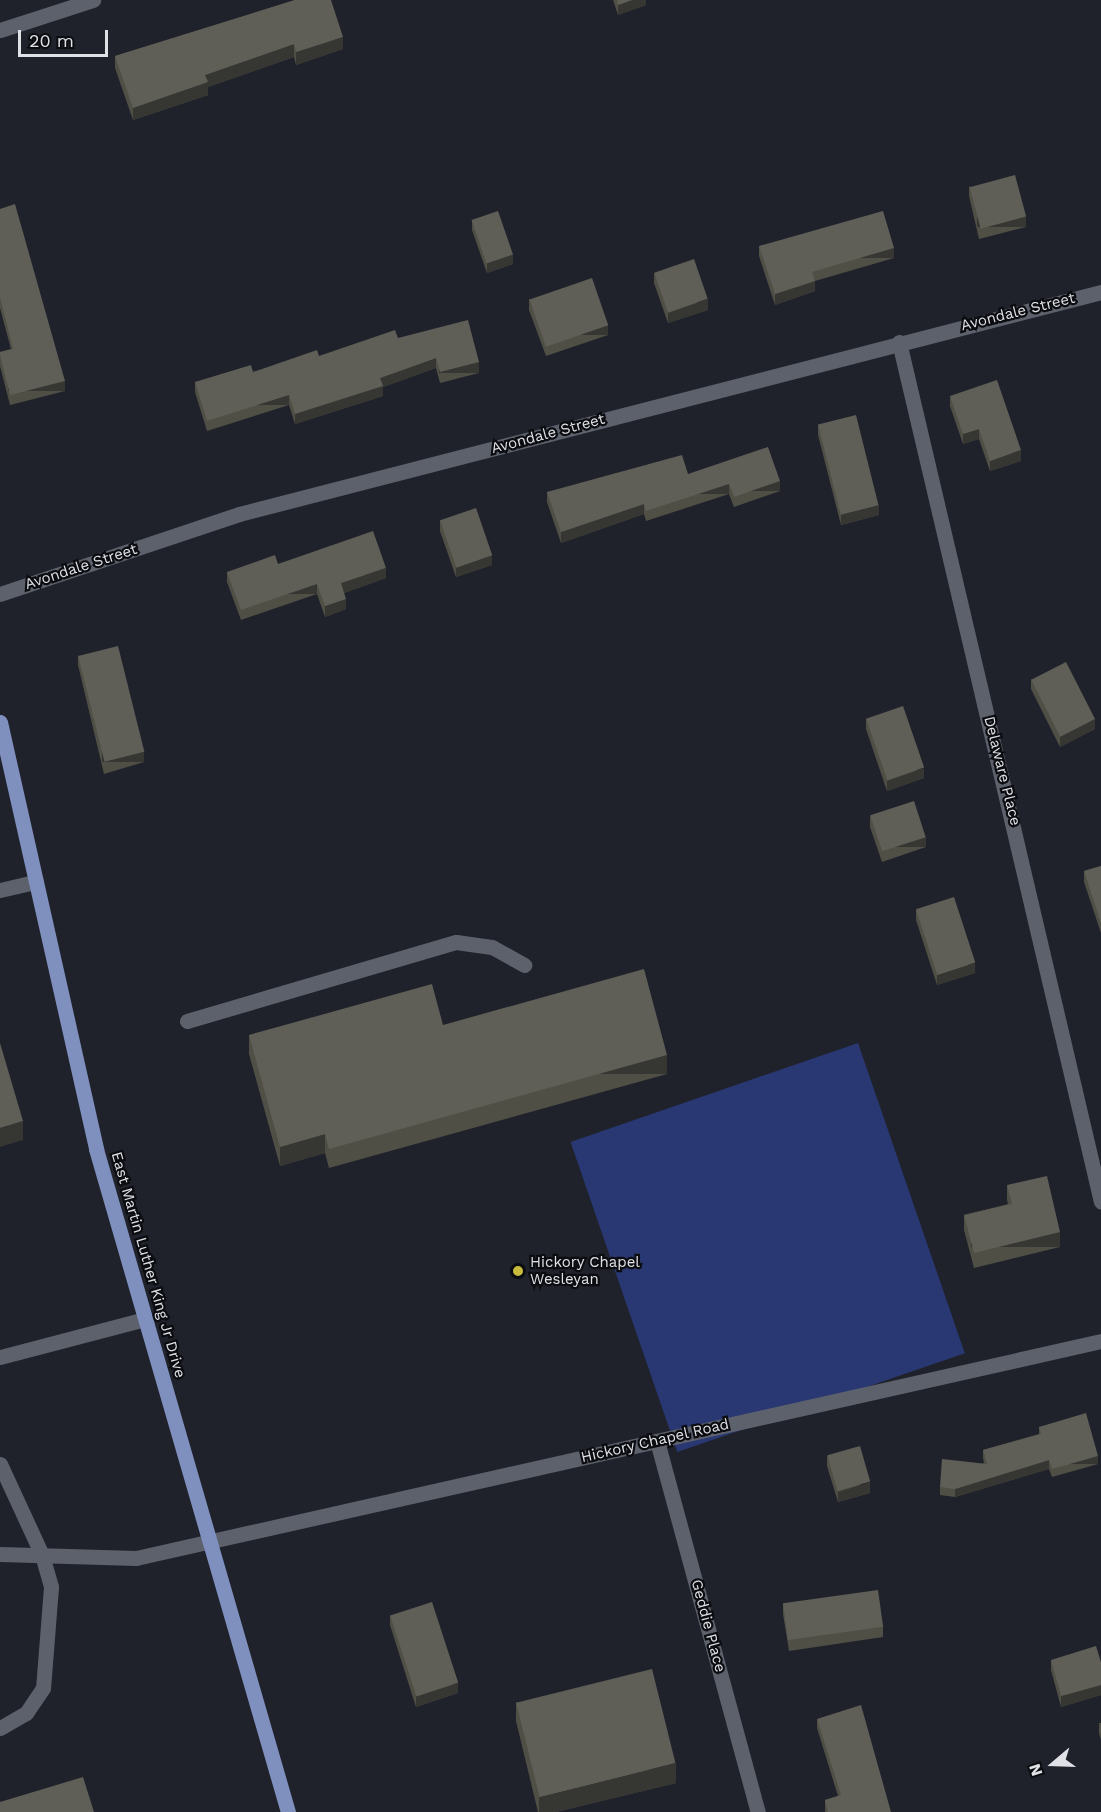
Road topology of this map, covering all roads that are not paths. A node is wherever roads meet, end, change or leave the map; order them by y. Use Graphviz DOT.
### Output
graph roads {
  1 [pos="93,0"];
  2 [pos="0,30"];
  3 [pos="1101,292"];
  4 [pos="899,342"];
  5 [pos="0,594"];
  6 [pos="0,722"];
  7 [pos="36,882"];
  8 [pos="0,890"];
  9 [pos="524,965"];
  10 [pos="187,1021"];
  11 [pos="1101,1202"];
  12 [pos="145,1319"];
  13 [pos="1101,1341"];
  14 [pos="0,1357"];
  15 [pos="657,1441"];
  16 [pos="0,1464"];
  17 [pos="210,1543"];
  18 [pos="0,1554"];
  19 [pos="42,1555"];
  20 [pos="0,1728"];
  21 [pos="288,1812"];
  22 [pos="758,1812"];
  1 -- 2 [label="street"];
  3 -- 4 [label="street, Avondale Street"];
  4 -- 5 [label="street, Avondale Street"];
  4 -- 11 [label="street, Delaware Place"];
  6 -- 7 [label="main road, East Martin Luther King Jr Drive"];
  7 -- 8 [label="street"];
  7 -- 12 [label="main road, East Martin Luther King Jr Drive"];
  9 -- 10 [label="street"];
  12 -- 14 [label="street"];
  12 -- 17 [label="main road, East Martin Luther King Jr Drive"];
  13 -- 15 [label="street, Hickory Chapel Road"];
  15 -- 17 [label="street, Hickory Chapel Road"];
  15 -- 22 [label="street, Geddie Place"];
  16 -- 19 [label="street"];
  17 -- 19 [label="street, Hickory Chapel Road"];
  17 -- 21 [label="main road, East Martin Luther King Jr Drive"];
  18 -- 19 [label="street, Hickory Chapel Road"];
  19 -- 20 [label="street"];
}
